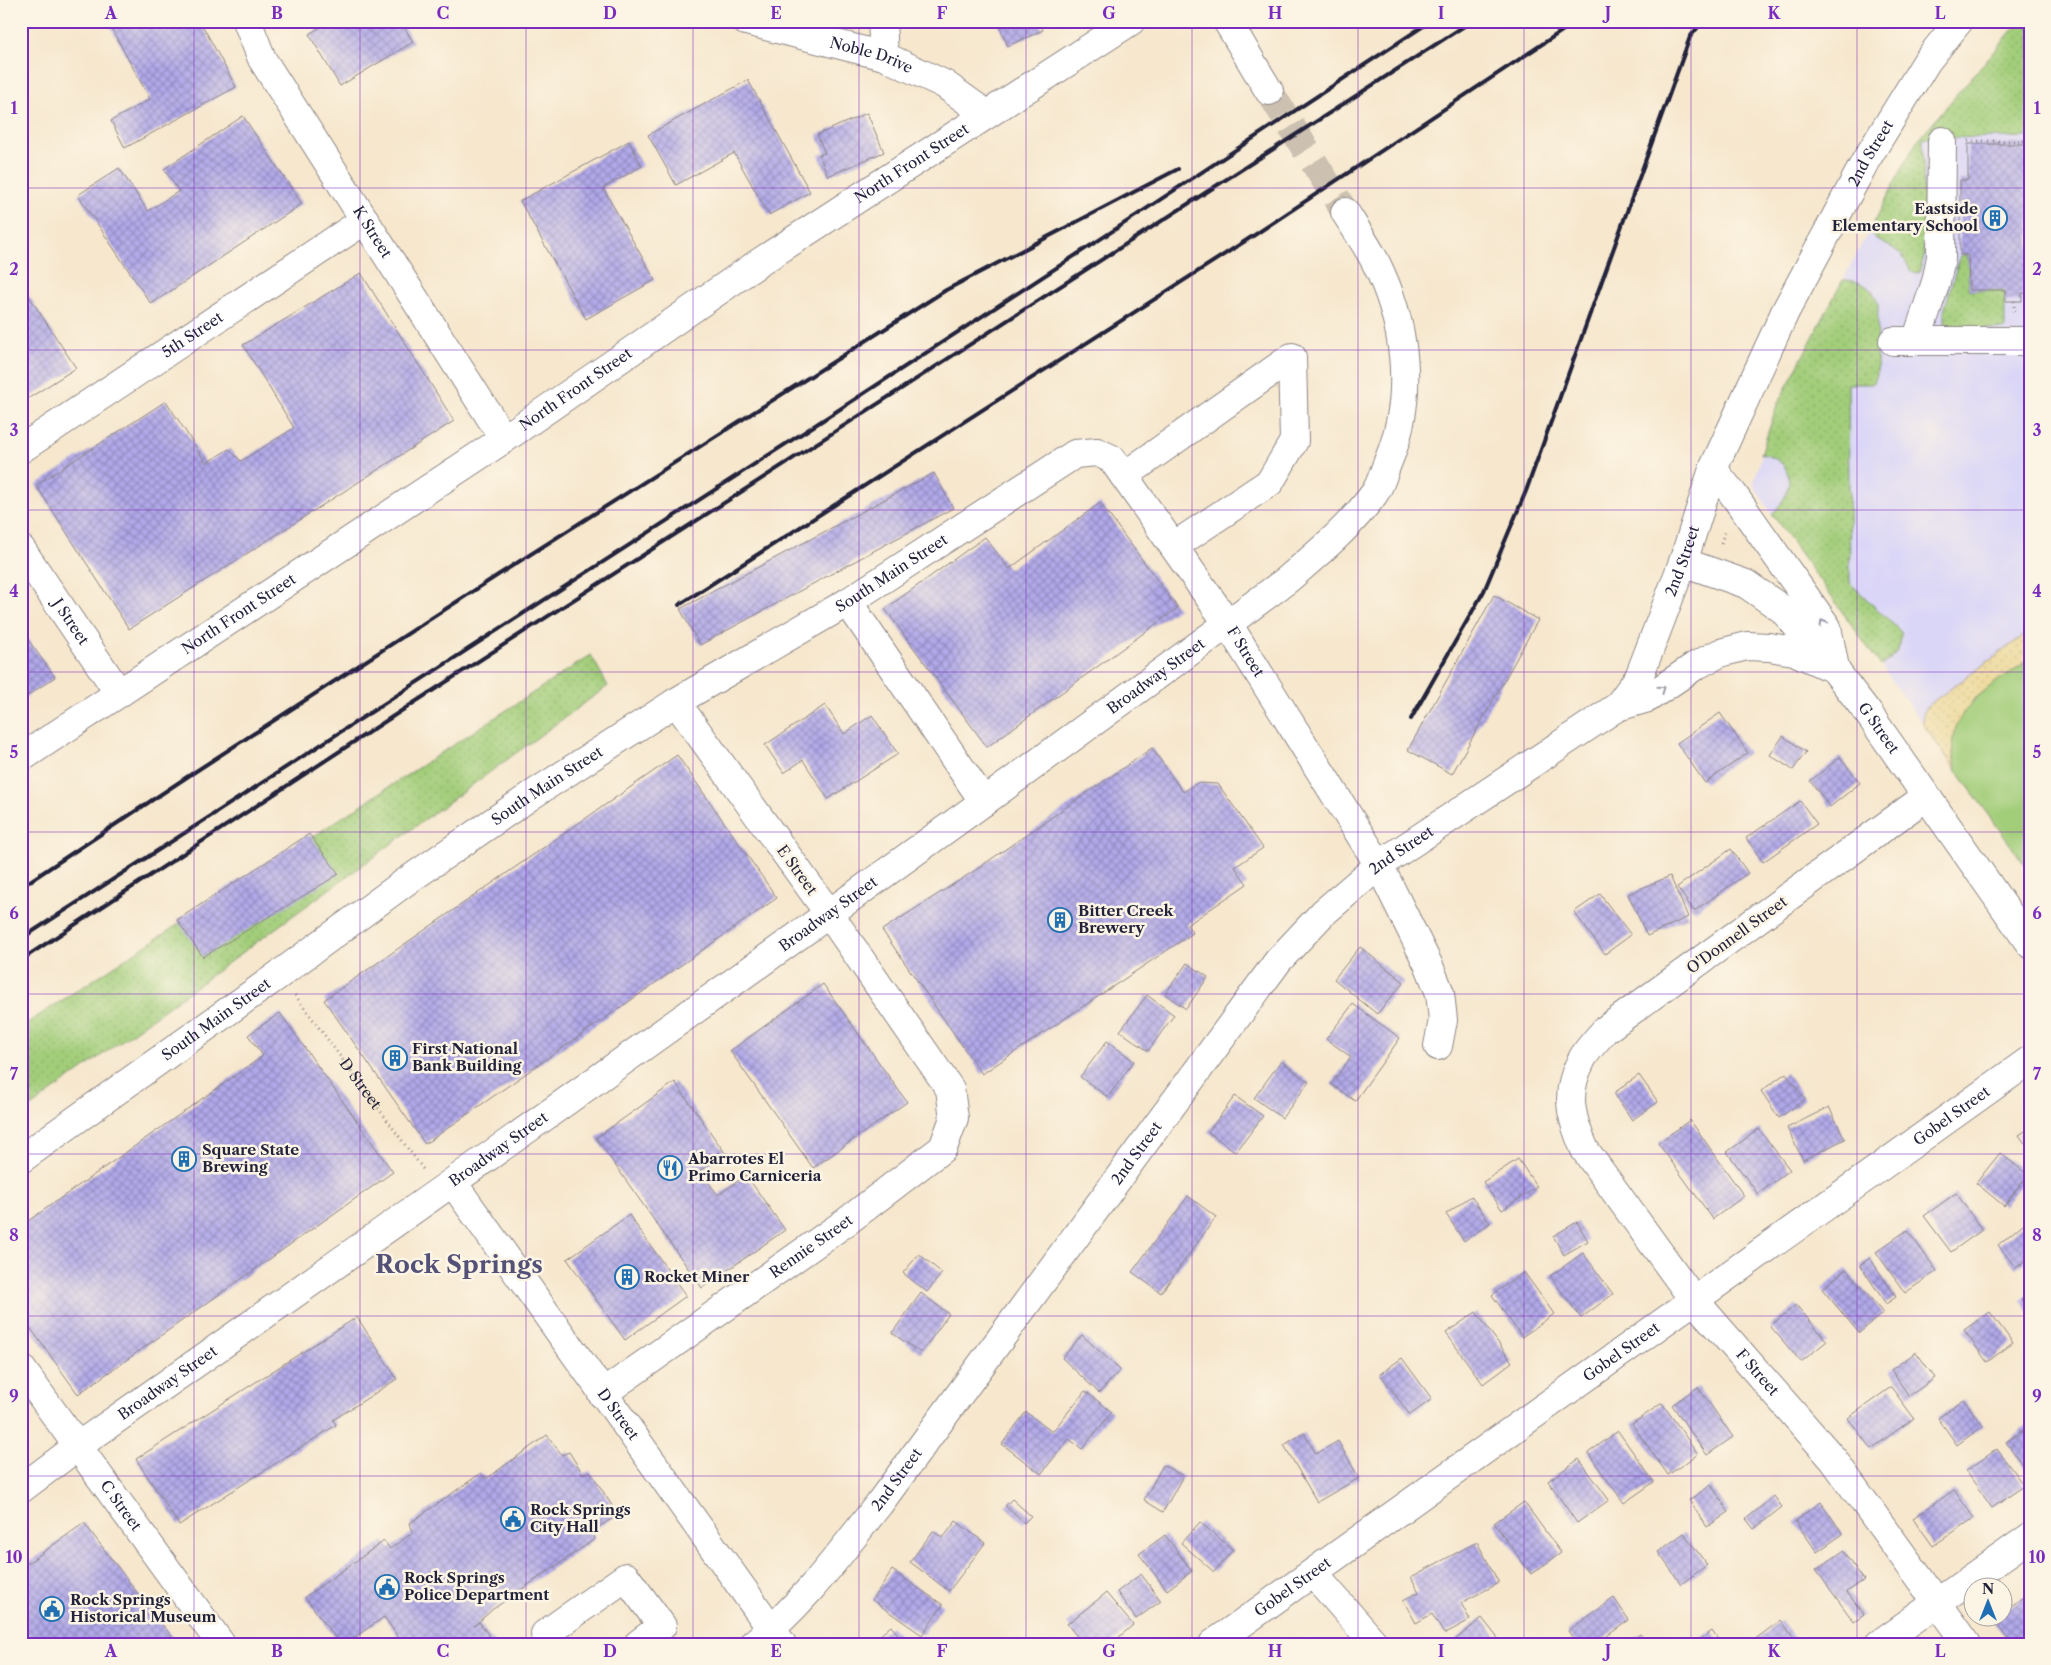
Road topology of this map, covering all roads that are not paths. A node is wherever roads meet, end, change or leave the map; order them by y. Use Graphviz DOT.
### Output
graph roads {
  1 [pos="247,21"];
  2 [pos="746,21"];
  3 [pos="882,21"];
  4 [pos="1130,21"];
  5 [pos="1227,21"];
  6 [pos="1958,21"];
  7 [pos="884,56"];
  8 [pos="1268,91"];
  9 [pos="986,114"];
  10 [pos="1942,141"];
  11 [pos="1345,212"];
  12 [pos="365,220"];
  13 [pos="2030,341"];
  14 [pos="504,439"];
  15 [pos="21,449"];
  16 [pos="1097,452"];
  17 [pos="1713,469"];
  18 [pos="1124,476"];
  19 [pos="1174,546"];
  20 [pos="21,549"];
  21 [pos="1682,562"];
  22 [pos="848,602"];
  23 [pos="1228,624"];
  24 [pos="1835,670"];
  25 [pos="119,693"];
  26 [pos="676,702"];
  27 [pos="1617,707"];
  28 [pos="21,758"];
  29 [pos="1928,796"];
  30 [pos="984,802"];
  31 [pos="1379,865"];
  32 [pos="830,915"];
  33 [pos="2030,944"];
  34 [pos="1438,1046"];
  35 [pos="2030,1060"];
  36 [pos="1569,1092"];
  37 [pos="954,1118"];
  38 [pos="21,1159"];
  39 [pos="447,1188"];
  40 [pos="1693,1299"];
  41 [pos="21,1368"];
  42 [pos="602,1394"];
  43 [pos="78,1446"];
  44 [pos="21,1489"];
  45 [pos="2030,1537"];
  46 [pos="1313,1573"];
  47 [pos="1938,1602"];
  48 [pos="545,1634"];
  49 [pos="769,1639"];
  50 [pos="221,1644"];
  51 [pos="638,1644"];
  52 [pos="1213,1644"];
  53 [pos="1375,1644"];
  54 [pos="1879,1644"];
  55 [pos="1967,1644"];
  1 -- 12 [label="street, K Street"];
  2 -- 7 [label="street, Noble Drive"];
  3 -- 7 [label="street"];
  4 -- 9 [label="street, North Front Street"];
  5 -- 8 [label="street"];
  6 -- 17 [label="street, 2nd Street"];
  7 -- 9 [label="street, Noble Drive"];
  9 -- 14 [label="street, North Front Street"];
  10 -- 13 [label="street"];
  11 -- 23 [label="street, Broadway Street"];
  12 -- 14 [label="street, K Street"];
  12 -- 15 [label="street, 5th Street"];
  14 -- 25 [label="street, North Front Street"];
  16 -- 18 [label="street, F Street"];
  16 -- 22 [label="street, South Main Street"];
  17 -- 21 [label="street, 2nd Street"];
  24 -- 17 [label="street, one-way"];
  18 -- 19 [label="street, F Street"];
  18 -- 19 [label="street"];
  19 -- 23 [label="street, F Street"];
  20 -- 25 [label="street, J Street"];
  21 -- 24 [label="street, G Street"];
  21 -- 27 [label="street, 2nd Street"];
  22 -- 26 [label="street, South Main Street"];
  22 -- 30 [label="street"];
  23 -- 30 [label="street, Broadway Street"];
  23 -- 31 [label="street, F Street"];
  27 -- 24 [label="street, one-way"];
  24 -- 29 [label="street, G Street"];
  25 -- 28 [label="street, North Front Street"];
  26 -- 32 [label="street, E Street"];
  26 -- 38 [label="street, South Main Street"];
  27 -- 31 [label="street, 2nd Street"];
  29 -- 33 [label="street, G Street"];
  29 -- 36 [label="street, O'Donnell Street"];
  30 -- 32 [label="street, Broadway Street"];
  31 -- 34 [label="street, F Street"];
  31 -- 49 [label="street, 2nd Street"];
  32 -- 37 [label="street, E Street"];
  32 -- 39 [label="street, Broadway Street"];
  35 -- 40 [label="street, Gobel Street"];
  36 -- 40 [label="street, F Street"];
  37 -- 42 [label="street, Rennie Street"];
  39 -- 42 [label="street, D Street"];
  39 -- 43 [label="street, Broadway Street"];
  40 -- 46 [label="street, Gobel Street"];
  40 -- 47 [label="street, F Street"];
  41 -- 43 [label="street, C Street"];
  42 -- 49 [label="street, D Street"];
  43 -- 44 [label="street, Broadway Street"];
  43 -- 50 [label="street, C Street"];
  45 -- 47 [label="street"];
  46 -- 52 [label="street, Gobel Street"];
  46 -- 53 [label="street"];
  47 -- 54 [label="street"];
  47 -- 55 [label="street, F Street"];
  48 -- 51 [label="street"];
}
